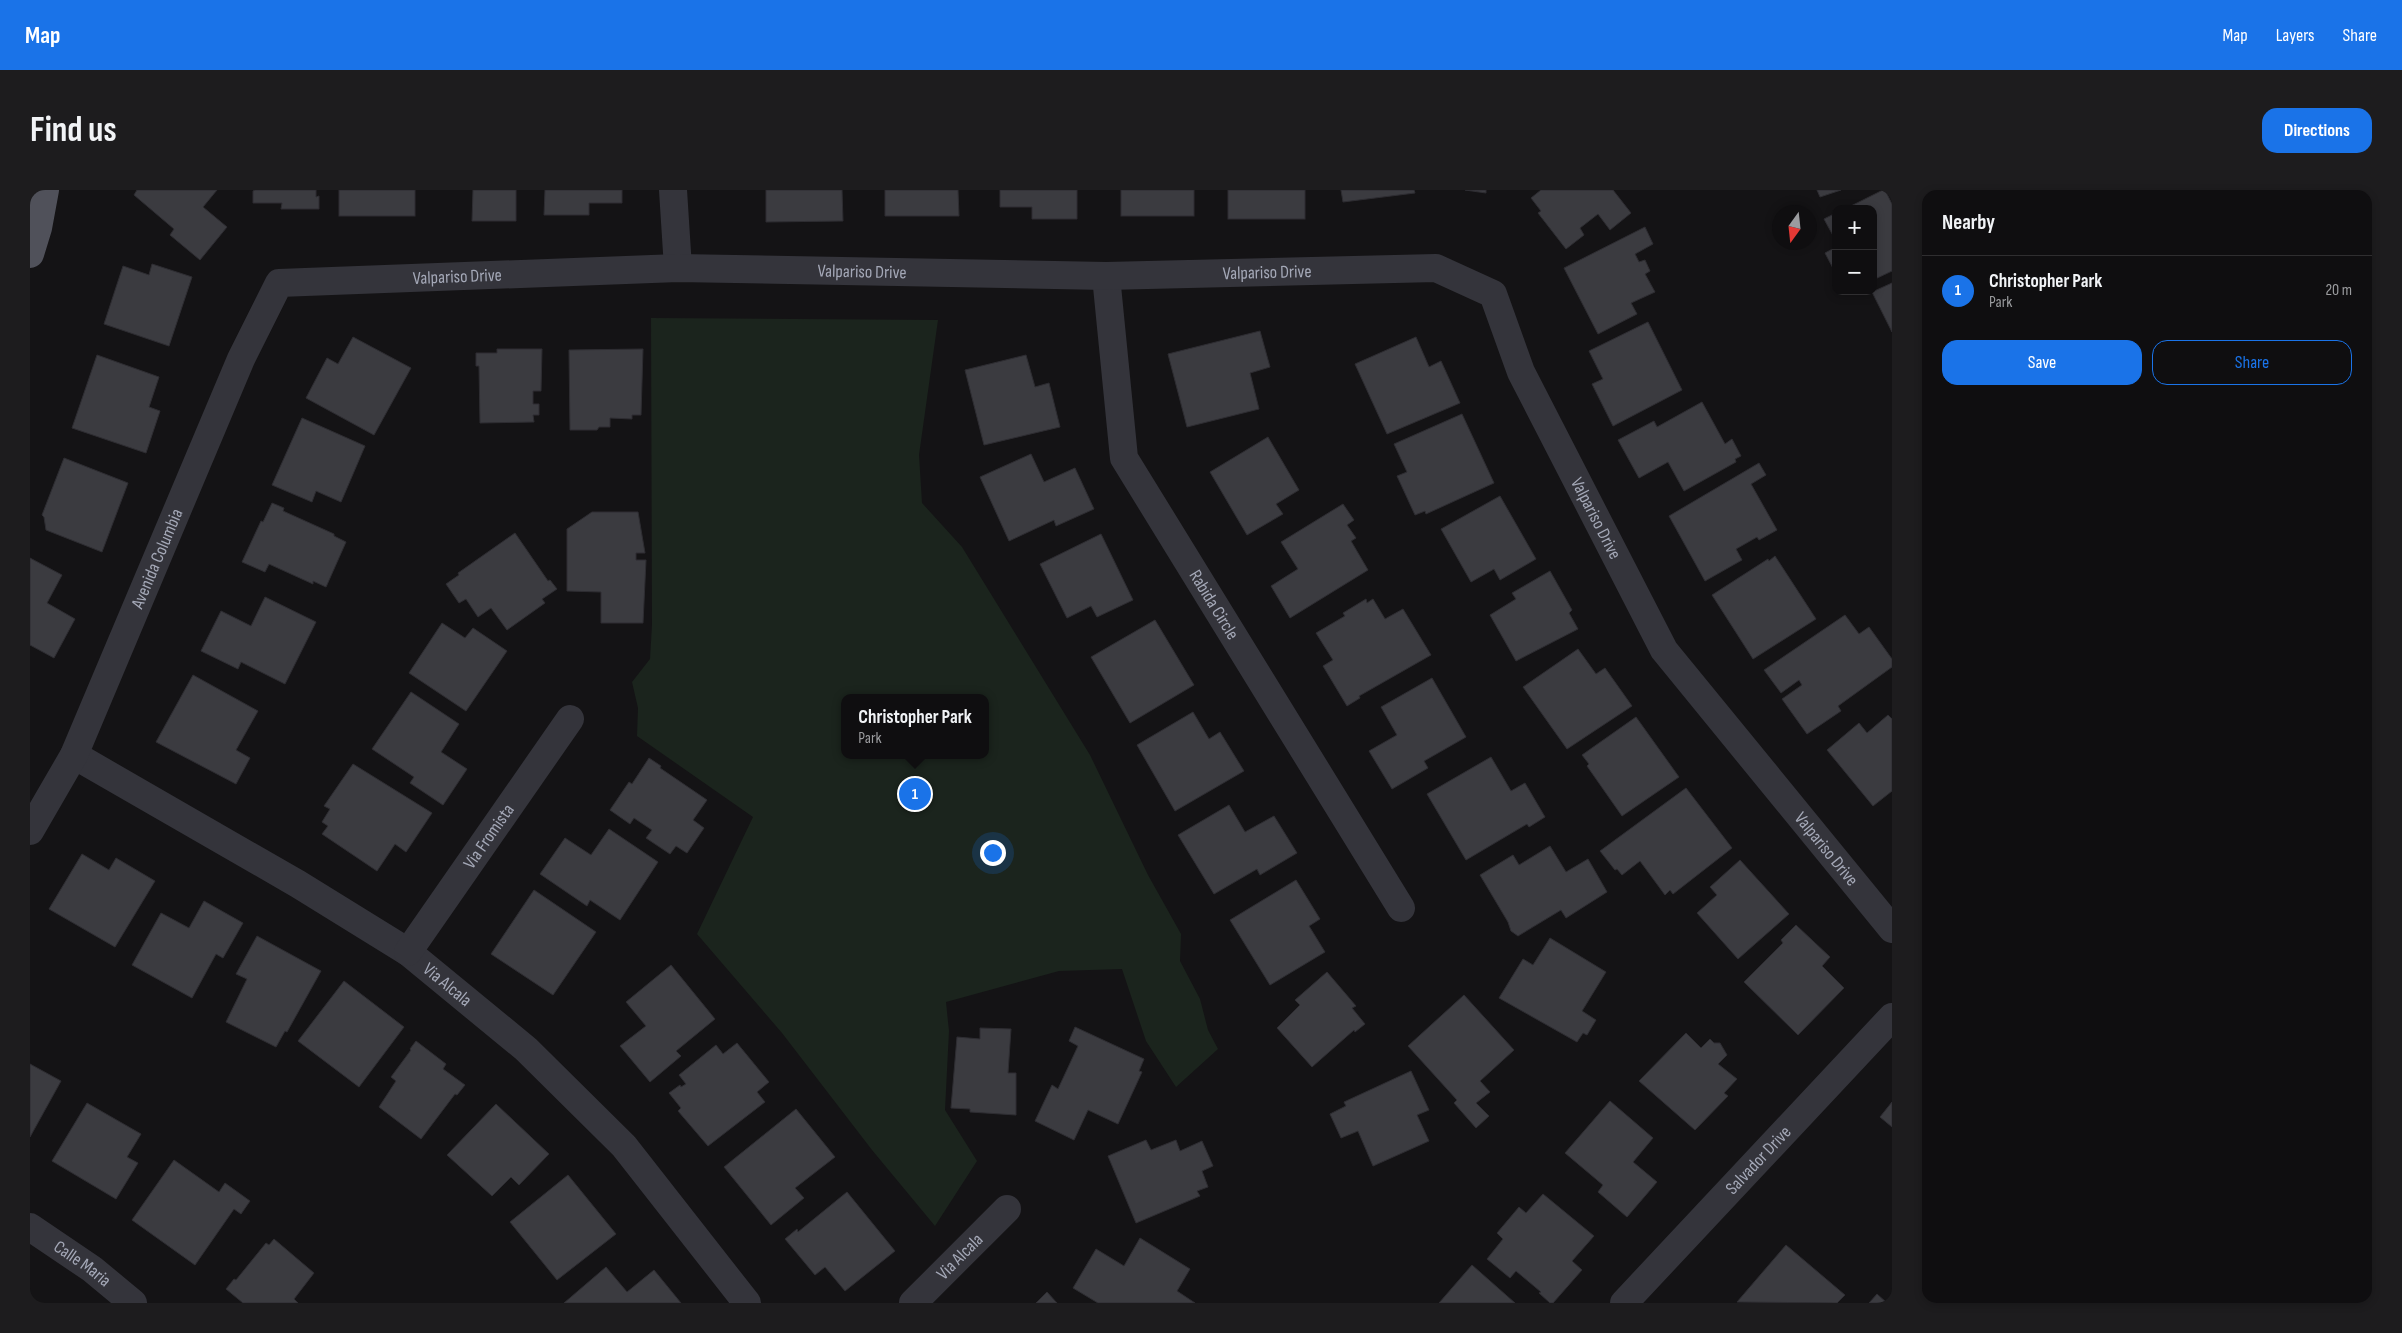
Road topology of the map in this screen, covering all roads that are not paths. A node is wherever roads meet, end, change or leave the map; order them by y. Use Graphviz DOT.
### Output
graph roads {
  1 [pos="45,190"];
  2 [pos="673,190"];
  3 [pos="30,254"];
  4 [pos="678,268"];
  5 [pos="1106,276"];
  6 [pos="279,283"];
  7 [pos="570,719"];
  8 [pos="74,755"];
  9 [pos="30,830"];
  10 [pos="1401,908"];
  11 [pos="1892,929"];
  12 [pos="408,952"];
  13 [pos="1892,1017"];
  14 [pos="1007,1209"];
  15 [pos="30,1227"];
  16 [pos="1628,1302"];
  17 [pos="133,1303"];
  18 [pos="748,1303"];
  19 [pos="913,1303"];
  1 -- 3 [label="main road"];
  2 -- 4 [label="street"];
  4 -- 5 [label="street, Valpariso Drive"];
  4 -- 6 [label="street, Valpariso Drive"];
  5 -- 10 [label="street, Rabida Circle"];
  5 -- 11 [label="street, Valpariso Drive"];
  6 -- 8 [label="street, Avenida Columbia"];
  7 -- 12 [label="street, Via Fromista"];
  8 -- 9 [label="street, Avenida Columbia"];
  8 -- 12 [label="street, Via Alcala"];
  12 -- 18 [label="street, Via Alcala"];
  13 -- 16 [label="street, Salvador Drive"];
  14 -- 19 [label="street, Via Alcala"];
  15 -- 17 [label="street, Calle Maria"];
}
